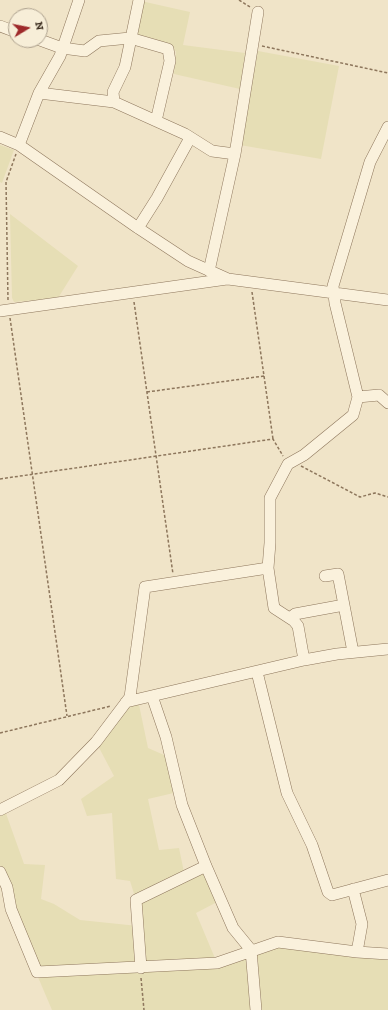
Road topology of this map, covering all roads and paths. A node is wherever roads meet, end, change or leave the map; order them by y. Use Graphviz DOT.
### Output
graph roads {
  1 [pos="79,0"];
  2 [pos="139,0"];
  3 [pos="239,0"];
  4 [pos="258,12"];
  5 [pos="130,38"];
  6 [pos="48,43"];
  7 [pos="252,44"];
  8 [pos="62,48"];
  9 [pos="388,73"];
  10 [pos="39,93"];
  11 [pos="114,102"];
  12 [pos="156,121"];
  13 [pos="388,127"];
  14 [pos="0,137"];
  15 [pos="190,138"];
  16 [pos="19,145"];
  17 [pos="235,154"];
  18 [pos="138,228"];
  19 [pos="209,271"];
  20 [pos="335,277"];
  21 [pos="228,279"];
  22 [pos="251,282"];
  23 [pos="306,290"];
  24 [pos="133,292"];
  25 [pos="334,293"];
  26 [pos="388,300"];
  27 [pos="4,310"];
  28 [pos="264,376"];
  29 [pos="147,392"];
  30 [pos="358,397"];
  31 [pos="388,403"];
  32 [pos="273,439"];
  33 [pos="156,455"];
  34 [pos="290,463"];
  35 [pos="33,474"];
  36 [pos="0,479"];
  37 [pos="388,497"];
  38 [pos="268,568"];
  39 [pos="325,576"];
  40 [pos="174,582"];
  41 [pos="344,605"];
  42 [pos="290,618"];
  43 [pos="388,648"];
  44 [pos="353,652"];
  45 [pos="304,660"];
  46 [pos="257,672"];
  47 [pos="152,696"];
  48 [pos="126,702"];
  49 [pos="67,716"];
  50 [pos="0,733"];
  51 [pos="0,810"];
  52 [pos="206,866"];
  53 [pos="0,872"];
  54 [pos="388,880"];
  55 [pos="353,890"];
  56 [pos="251,950"];
  57 [pos="357,952"];
  58 [pos="388,954"];
  59 [pos="141,968"];
  60 [pos="144,1010"];
  61 [pos="256,1010"];
  1 -- 8 [label="street"];
  2 -- 5 [label="street"];
  3 -- 4 [label="path"];
  4 -- 7 [label="street"];
  5 -- 8 [label="street"];
  5 -- 11 [label="street"];
  5 -- 12 [label="street"];
  6 -- 8 [label="street"];
  7 -- 9 [label="path"];
  7 -- 17 [label="street"];
  8 -- 10 [label="street"];
  10 -- 11 [label="street"];
  10 -- 16 [label="street"];
  11 -- 12 [label="street"];
  12 -- 15 [label="street"];
  13 -- 20 [label="street"];
  14 -- 16 [label="street"];
  15 -- 17 [label="street"];
  15 -- 18 [label="street"];
  16 -- 18 [label="street"];
  16 -- 27 [label="path"];
  17 -- 19 [label="street"];
  18 -- 19 [label="street"];
  19 -- 21 [label="street"];
  20 -- 23 [label="street"];
  20 -- 25 [label="street"];
  21 -- 22 [label="street"];
  21 -- 24 [label="street"];
  22 -- 23 [label="street"];
  22 -- 28 [label="path"];
  23 -- 25 [label="street"];
  24 -- 27 [label="street"];
  24 -- 29 [label="path"];
  25 -- 26 [label="street"];
  25 -- 30 [label="street"];
  27 -- 35 [label="path"];
  28 -- 29 [label="path"];
  28 -- 32 [label="path"];
  29 -- 33 [label="path"];
  30 -- 31 [label="street"];
  30 -- 34 [label="street"];
  32 -- 33 [label="path"];
  32 -- 34 [label="path"];
  33 -- 35 [label="path"];
  33 -- 40 [label="path"];
  34 -- 37 [label="path"];
  34 -- 38 [label="street"];
  35 -- 36 [label="path"];
  35 -- 49 [label="path"];
  38 -- 40 [label="street"];
  38 -- 42 [label="street"];
  39 -- 41 [label="street"];
  40 -- 48 [label="street"];
  41 -- 42 [label="street"];
  41 -- 44 [label="street"];
  42 -- 45 [label="street"];
  43 -- 44 [label="street"];
  44 -- 45 [label="street"];
  45 -- 46 [label="street"];
  46 -- 47 [label="street"];
  46 -- 55 [label="street"];
  47 -- 48 [label="street"];
  47 -- 52 [label="street"];
  48 -- 49 [label="path"];
  48 -- 51 [label="street"];
  49 -- 50 [label="path"];
  52 -- 56 [label="street"];
  52 -- 59 [label="street"];
  53 -- 59 [label="street"];
  54 -- 55 [label="street"];
  55 -- 57 [label="street"];
  56 -- 57 [label="street"];
  56 -- 59 [label="street"];
  56 -- 61 [label="street"];
  57 -- 58 [label="street"];
  59 -- 60 [label="path"];
}
